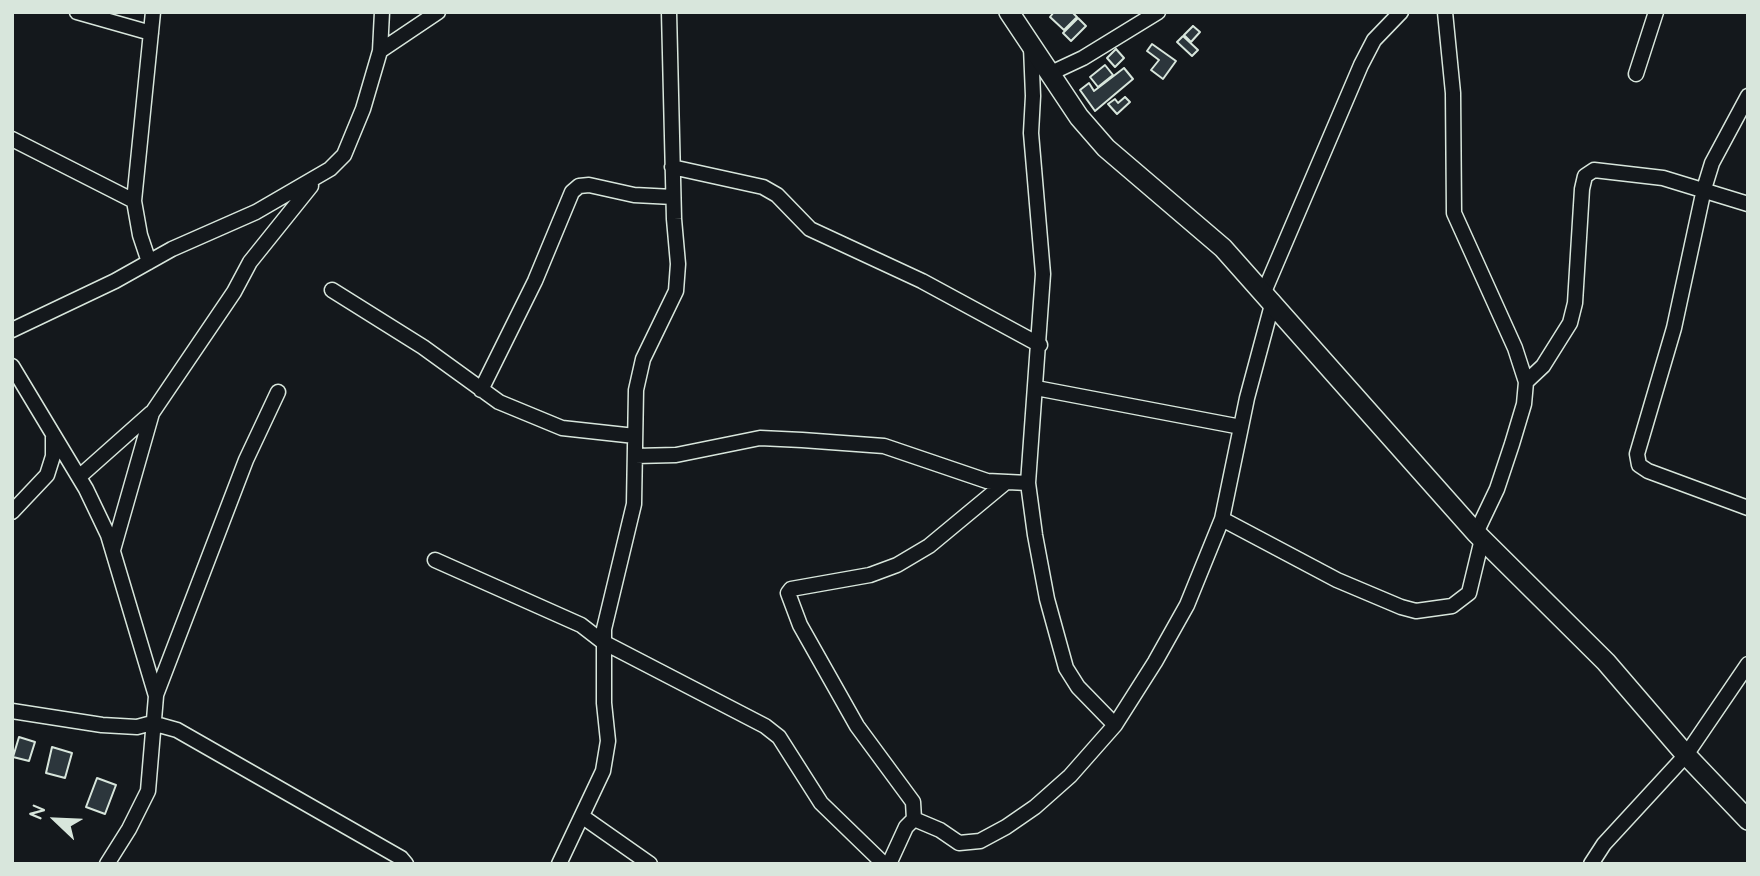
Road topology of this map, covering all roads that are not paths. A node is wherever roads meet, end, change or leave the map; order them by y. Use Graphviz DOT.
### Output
graph roads {
  1 [pos="76,12"];
  2 [pos="153,12"];
  3 [pos="382,12"];
  4 [pos="438,12"];
  5 [pos="669,12"];
  6 [pos="1009,12"];
  7 [pos="1158,12"];
  8 [pos="1401,12"];
  9 [pos="1445,12"];
  10 [pos="1656,12"];
  11 [pos="151,33"];
  12 [pos="1030,43"];
  13 [pos="380,51"];
  14 [pos="1051,73"];
  15 [pos="1636,74"];
  16 [pos="1748,96"];
  17 [pos="12,139"];
  18 [pos="672,167"];
  19 [pos="315,180"];
  20 [pos="1704,189"];
  21 [pos="673,197"];
  22 [pos="134,201"];
  23 [pos="1748,204"];
  24 [pos="149,262"];
  25 [pos="332,290"];
  26 [pos="1269,297"];
  27 [pos="1290,320"];
  28 [pos="1265,328"];
  29 [pos="12,331"];
  30 [pos="1040,345"];
  31 [pos="12,366"];
  32 [pos="1526,382"];
  33 [pos="1036,388"];
  34 [pos="481,390"];
  35 [pos="278,392"];
  36 [pos="152,413"];
  37 [pos="1241,427"];
  38 [pos="53,436"];
  39 [pos="635,436"];
  40 [pos="635,456"];
  41 [pos="47,475"];
  42 [pos="77,475"];
  43 [pos="1005,483"];
  44 [pos="1028,483"];
  45 [pos="1748,508"];
  46 [pos="12,512"];
  47 [pos="1222,519"];
  48 [pos="1479,536"];
  49 [pos="113,552"];
  50 [pos="435,560"];
  51 [pos="603,642"];
  52 [pos="1748,664"];
  53 [pos="156,696"];
  54 [pos="12,711"];
  55 [pos="152,723"];
  56 [pos="1115,725"];
  57 [pos="1686,755"];
  58 [pos="583,817"];
  59 [pos="914,819"];
  60 [pos="1748,820"];
  61 [pos="107,864"];
  62 [pos="406,864"];
  63 [pos="559,864"];
  64 [pos="650,864"];
  65 [pos="886,864"];
  66 [pos="1591,864"];
  1 -- 11 [label="street"];
  2 -- 11 [label="street"];
  3 -- 13 [label="street"];
  4 -- 13 [label="street"];
  5 -- 18 [label="street"];
  6 -- 12 [label="street"];
  7 -- 14 [label="street"];
  8 -- 26 [label="street"];
  9 -- 32 [label="street"];
  10 -- 15 [label="street"];
  11 -- 22 [label="street"];
  12 -- 14 [label="street"];
  12 -- 30 [label="street"];
  13 -- 19 [label="street"];
  14 -- 26 [label="street"];
  16 -- 20 [label="street"];
  17 -- 22 [label="street"];
  18 -- 21 [label="street"];
  18 -- 30 [label="street"];
  19 -- 24 [label="street"];
  19 -- 36 [label="street"];
  20 -- 23 [label="street"];
  20 -- 32 [label="street"];
  20 -- 45 [label="street"];
  21 -- 34 [label="street"];
  21 -- 39 [label="street"];
  22 -- 24 [label="street"];
  24 -- 29 [label="street"];
  25 -- 34 [label="street"];
  26 -- 27 [label="street"];
  26 -- 28 [label="street"];
  27 -- 28 [label="street"];
  27 -- 48 [label="street"];
  28 -- 37 [label="street"];
  30 -- 33 [label="street"];
  31 -- 38 [label="street"];
  32 -- 48 [label="street"];
  33 -- 37 [label="street"];
  33 -- 44 [label="street"];
  34 -- 39 [label="street"];
  35 -- 53 [label="street"];
  36 -- 42 [label="street"];
  36 -- 49 [label="street"];
  37 -- 47 [label="street"];
  38 -- 41 [label="street"];
  38 -- 42 [label="street"];
  39 -- 40 [label="street"];
  40 -- 43 [label="street"];
  40 -- 51 [label="street"];
  41 -- 42 [label="street"];
  41 -- 46 [label="street"];
  42 -- 49 [label="street"];
  43 -- 44 [label="street"];
  43 -- 59 [label="street"];
  44 -- 56 [label="street"];
  47 -- 48 [label="street"];
  47 -- 56 [label="street"];
  48 -- 57 [label="street"];
  49 -- 53 [label="street"];
  50 -- 51 [label="street"];
  51 -- 58 [label="street"];
  51 -- 65 [label="street"];
  52 -- 57 [label="street"];
  53 -- 55 [label="street"];
  54 -- 55 [label="street"];
  55 -- 61 [label="street"];
  55 -- 62 [label="street"];
  56 -- 59 [label="street"];
  57 -- 60 [label="street"];
  57 -- 66 [label="street"];
  58 -- 63 [label="street"];
  58 -- 64 [label="street"];
  59 -- 65 [label="street"];
}
